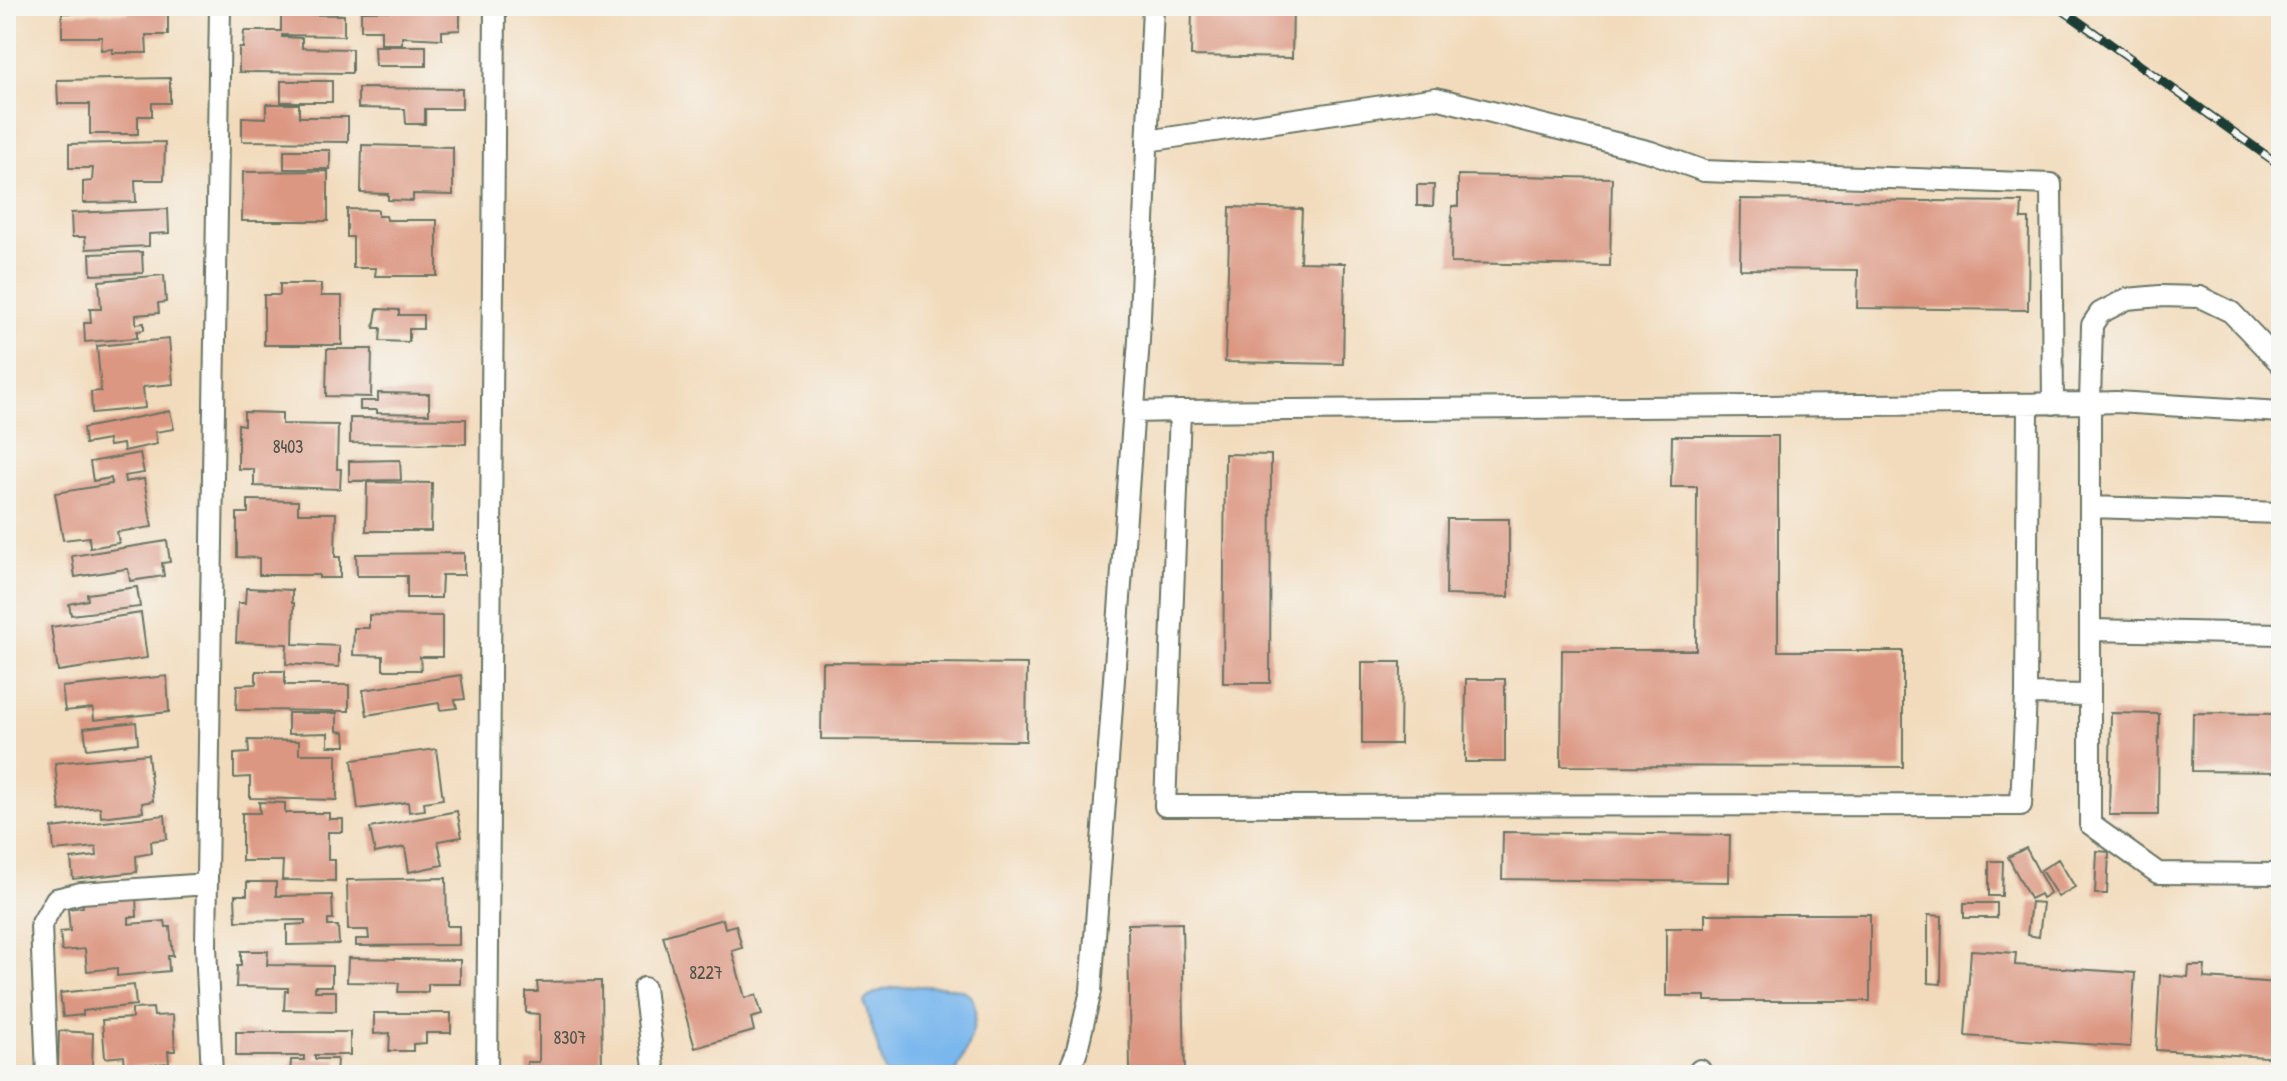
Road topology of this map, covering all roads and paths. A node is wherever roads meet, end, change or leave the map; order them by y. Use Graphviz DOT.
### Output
graph roads {
  1 [pos="220,6"];
  2 [pos="495,6"];
  3 [pos="1153,6"];
  4 [pos="1147,141"];
  5 [pos="2281,364"];
  6 [pos="2090,403"];
  7 [pos="2028,404"];
  8 [pos="2053,404"];
  9 [pos="1180,411"];
  10 [pos="1133,412"];
  11 [pos="2281,412"];
  12 [pos="2090,507"];
  13 [pos="2281,513"];
  14 [pos="2090,630"];
  15 [pos="2281,634"];
  16 [pos="2026,694"];
  17 [pos="2090,695"];
  18 [pos="2281,874"];
  19 [pos="207,884"];
  20 [pos="644,988"];
  21 [pos="47,1075"];
  22 [pos="212,1075"];
  23 [pos="487,1075"];
  24 [pos="655,1075"];
  25 [pos="1067,1075"];
  1 -- 19 [label="lane"];
  2 -- 23 [label="lane"];
  3 -- 4 [label="lane"];
  4 -- 8 [label="lane"];
  4 -- 10 [label="lane"];
  5 -- 6 [label="lane"];
  6 -- 8 [label="lane"];
  6 -- 11 [label="lane"];
  6 -- 12 [label="lane"];
  7 -- 8 [label="lane"];
  7 -- 9 [label="lane"];
  7 -- 16 [label="lane"];
  9 -- 10 [label="lane"];
  9 -- 16 [label="lane"];
  10 -- 25 [label="lane"];
  12 -- 13 [label="lane"];
  12 -- 14 [label="lane"];
  14 -- 15 [label="lane"];
  14 -- 17 [label="lane"];
  16 -- 17 [label="lane"];
  17 -- 18 [label="lane"];
  19 -- 21 [label="lane"];
  19 -- 22 [label="lane"];
  20 -- 24 [label="lane"];
}
